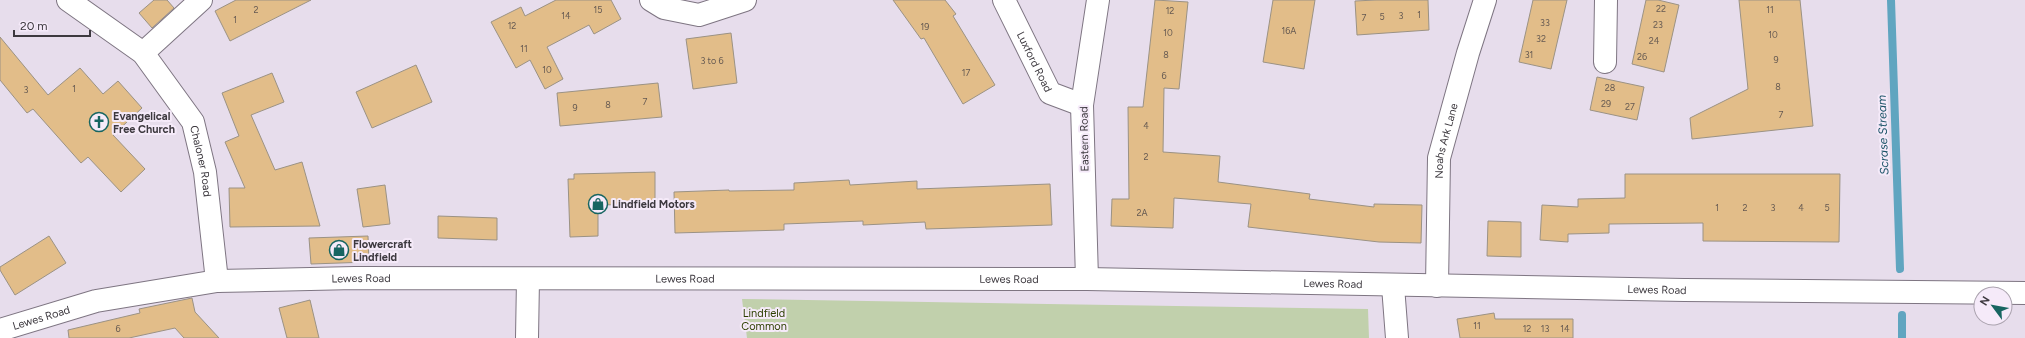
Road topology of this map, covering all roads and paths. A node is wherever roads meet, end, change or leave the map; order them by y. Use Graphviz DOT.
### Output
graph roads {
  1 [pos="68,0"];
  2 [pos="202,0"];
  3 [pos="651,0"];
  4 [pos="745,0"];
  5 [pos="1004,0"];
  6 [pos="1098,0"];
  7 [pos="1485,0"];
  8 [pos="1606,0"];
  9 [pos="143,53"];
  10 [pos="1605,62"];
  11 [pos="1082,105"];
  12 [pos="528,279"];
  13 [pos="1087,279"];
  14 [pos="216,281"];
  15 [pos="1393,286"];
  16 [pos="1437,286"];
  17 [pos="2025,293"];
  18 [pos="0,330"];
  19 [pos="527,338"];
  20 [pos="1397,338"];
  1 -- 9 [label="main road, Chaloner Road"];
  2 -- 9 [label="main road"];
  3 -- 4 [label="main road"];
  5 -- 11 [label="main road, Luxford Road"];
  6 -- 11 [label="main road, Eastern Road"];
  7 -- 16 [label="main road, Noahs Ark Lane"];
  8 -- 10 [label="main road"];
  9 -- 14 [label="main road, Chaloner Road"];
  11 -- 13 [label="main road, Eastern Road"];
  12 -- 13 [label="main road, Lewes Road"];
  12 -- 14 [label="main road, Lewes Road"];
  12 -- 19 [label="main road"];
  13 -- 15 [label="main road, Lewes Road"];
  14 -- 18 [label="main road, Lewes Road"];
  15 -- 16 [label="main road, Lewes Road"];
  15 -- 20 [label="main road"];
  16 -- 17 [label="main road, Lewes Road"];
}
